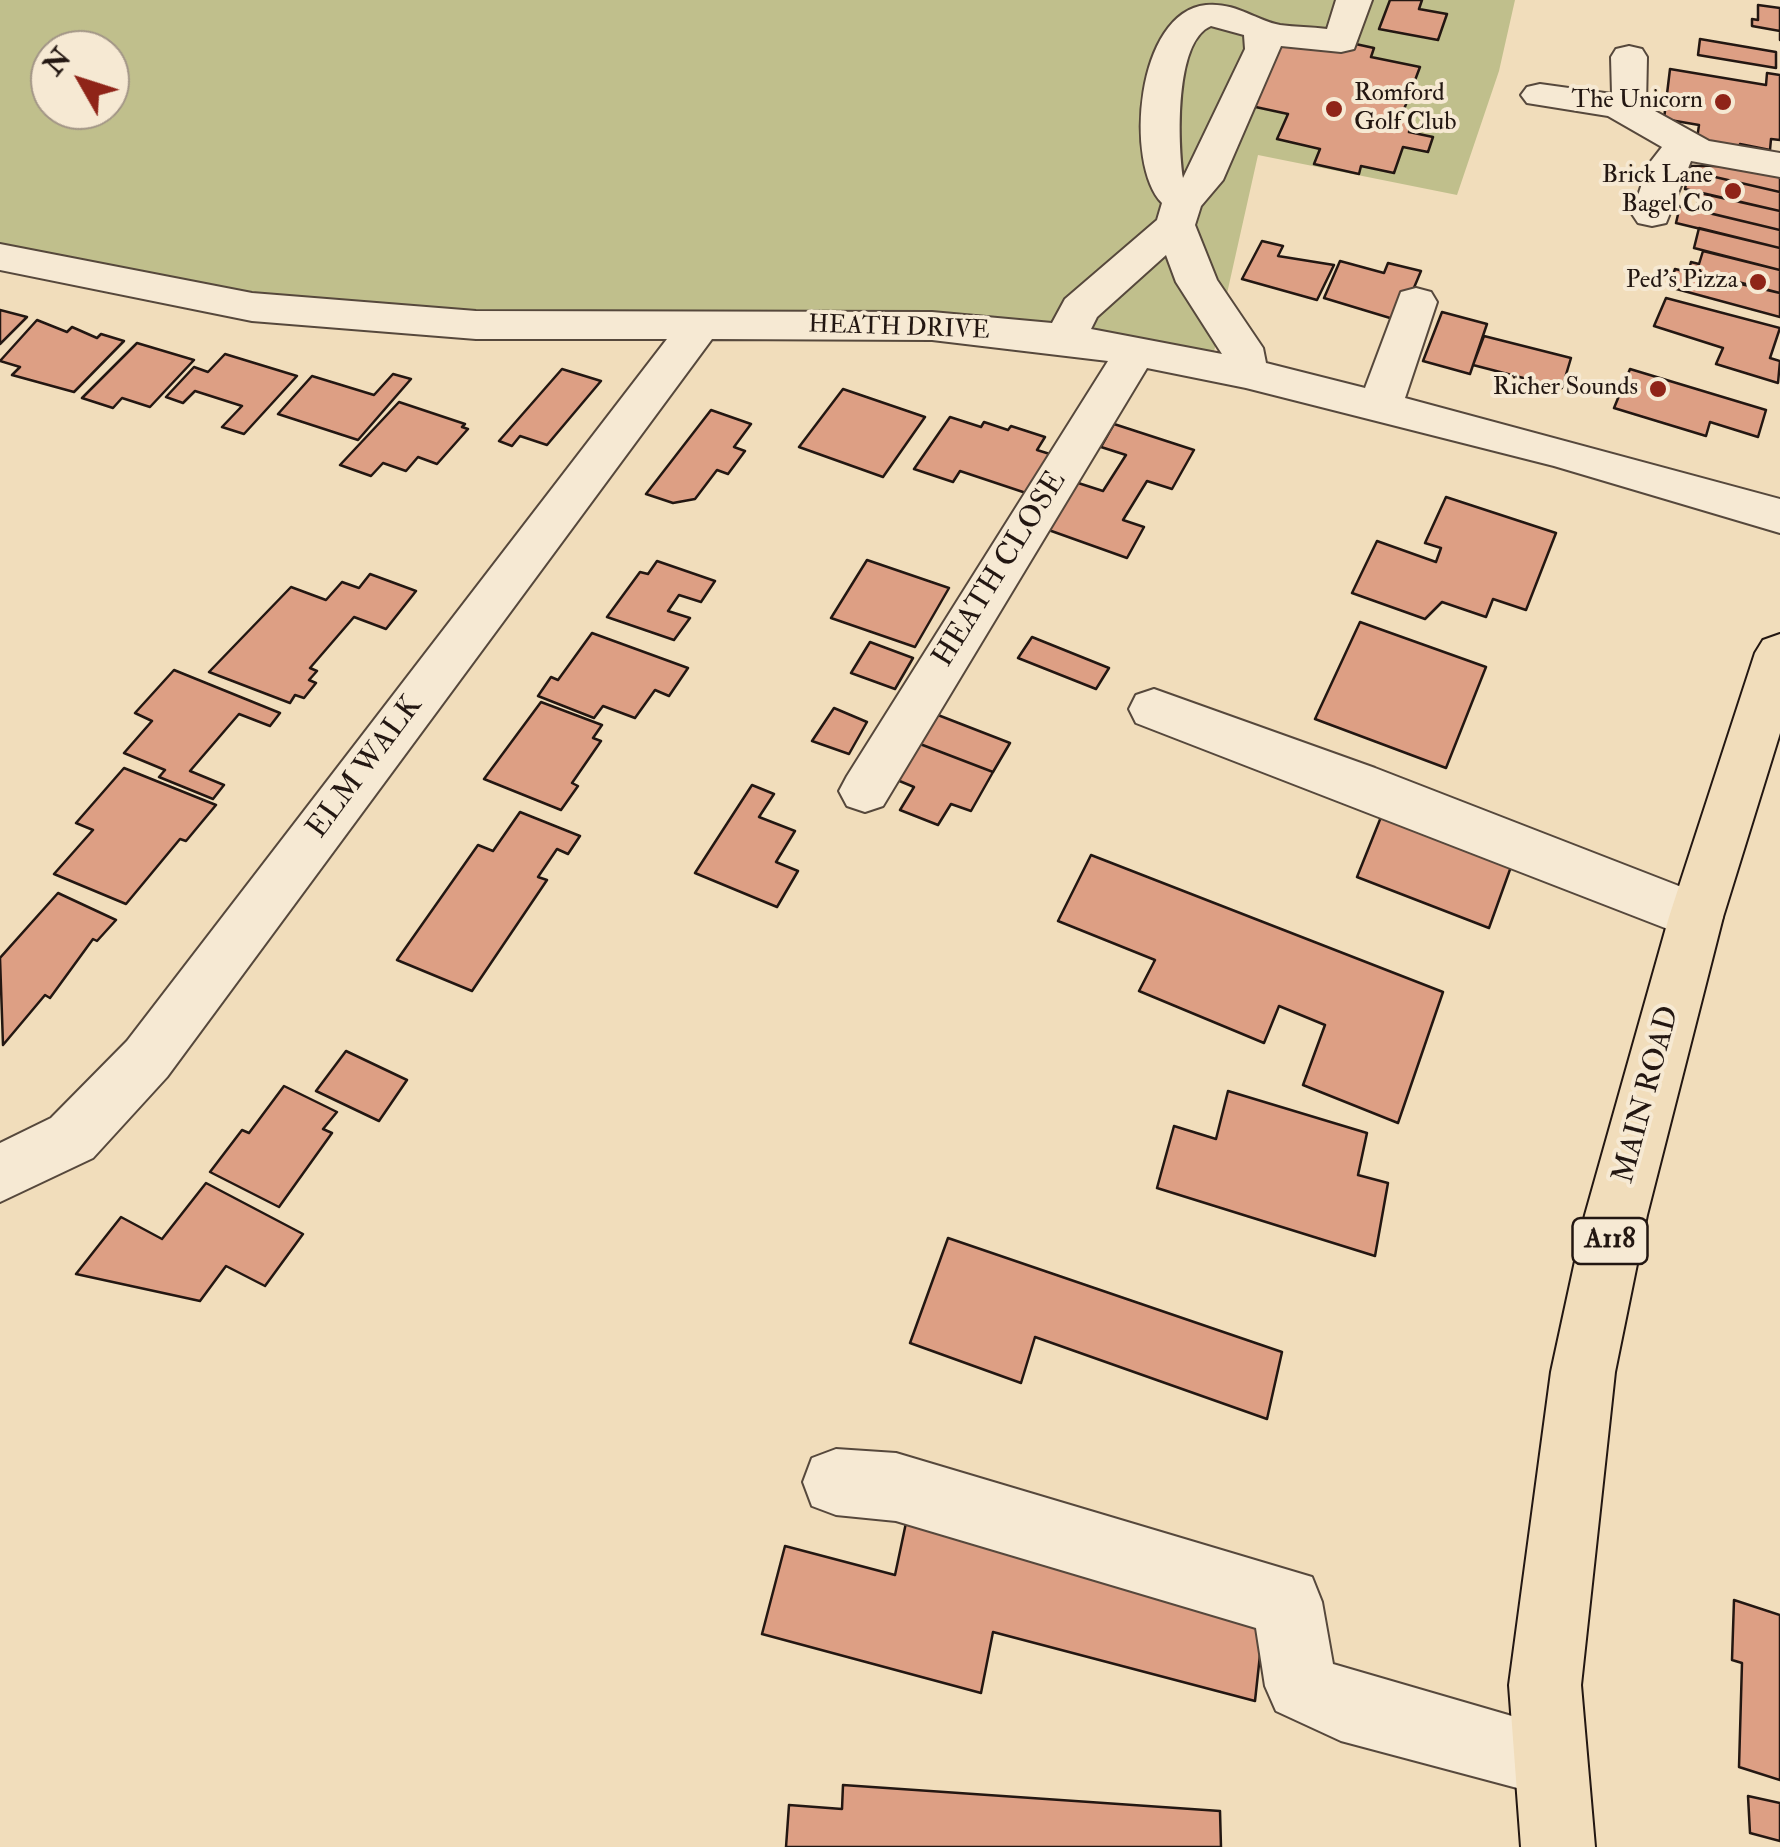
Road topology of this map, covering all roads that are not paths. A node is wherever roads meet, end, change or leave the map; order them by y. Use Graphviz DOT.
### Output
graph roads {
  1 [pos="1160,0"];
  2 [pos="1354,0"];
  3 [pos="1177,34"];
  4 [pos="1265,34"];
  5 [pos="1630,57"];
  6 [pos="1540,94"];
  7 [pos="1626,111"];
  8 [pos="1686,144"];
  9 [pos="1780,166"];
  10 [pos="1178,213"];
  11 [pos="1652,214"];
  12 [pos="0,257"];
  13 [pos="1416,302"];
  14 [pos="700,326"];
  15 [pos="1064,338"];
  16 [pos="1137,349"];
  17 [pos="1246,373"];
  18 [pos="1379,410"];
  19 [pos="1780,516"];
  20 [pos="1780,653"];
  21 [pos="1154,709"];
  22 [pos="864,791"];
  23 [pos="1696,918"];
  24 [pos="0,1174"];
  25 [pos="836,1482"];
  26 [pos="1552,1761"];
  27 [pos="1558,1847"];
  1 -- 3 [label="street"];
  2 -- 4 [label="street"];
  3 -- 4 [label="street"];
  3 -- 10 [label="street"];
  4 -- 10 [label="street"];
  5 -- 7 [label="street"];
  6 -- 7 [label="street"];
  7 -- 8 [label="street"];
  8 -- 9 [label="street"];
  8 -- 11 [label="street"];
  10 -- 15 [label="street"];
  10 -- 17 [label="street"];
  12 -- 14 [label="street, HEATH DRIVE"];
  13 -- 18 [label="street"];
  14 -- 15 [label="street, HEATH DRIVE"];
  14 -- 24 [label="street, ELM WALK"];
  15 -- 16 [label="street, HEATH DRIVE"];
  16 -- 17 [label="street, HEATH DRIVE"];
  16 -- 22 [label="street, HEATH CLOSE"];
  17 -- 18 [label="street, HEATH DRIVE"];
  18 -- 19 [label="street, HEATH DRIVE"];
  20 -- 23 [label="main road, MAIN ROAD / A118"];
  21 -- 23 [label="street"];
  23 -- 26 [label="main road, MAIN ROAD / A118"];
  25 -- 26 [label="street"];
  26 -- 27 [label="main road, MAIN ROAD / A118"];
}
